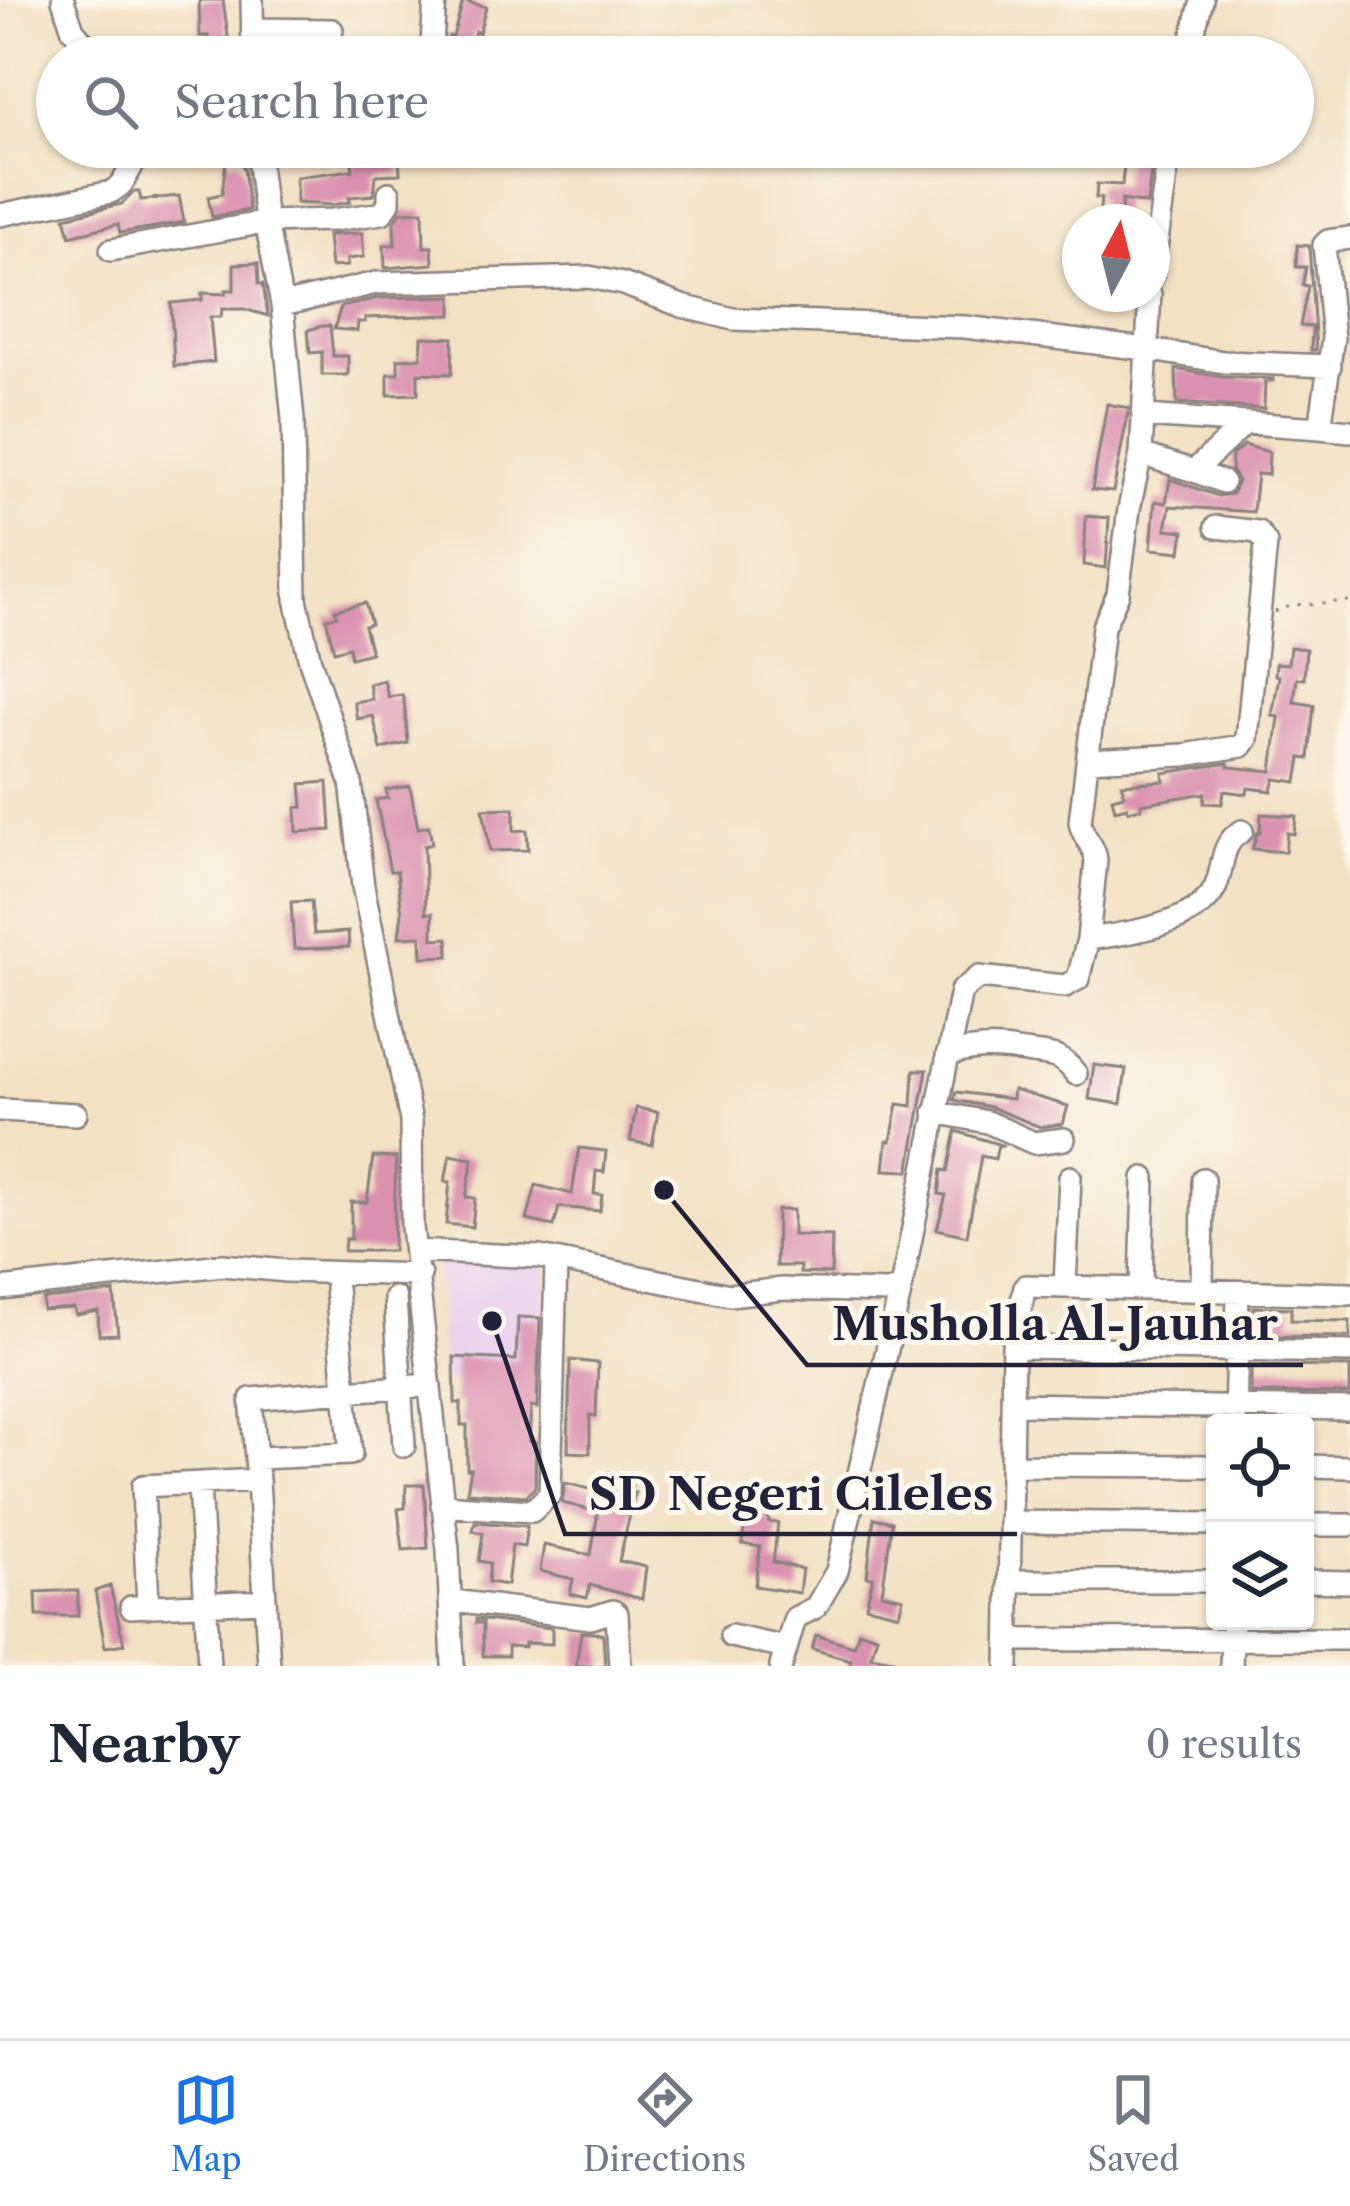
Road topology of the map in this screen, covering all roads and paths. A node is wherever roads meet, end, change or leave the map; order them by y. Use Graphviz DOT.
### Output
graph roads {
  1 [pos="62,0"];
  2 [pos="252,0"];
  3 [pos="435,0"];
  4 [pos="1202,0"];
  5 [pos="254,28"];
  6 [pos="332,30"];
  7 [pos="78,36"];
  8 [pos="254,36"];
  9 [pos="432,36"];
  10 [pos="1193,36"];
  11 [pos="131,168"];
  12 [pos="260,168"];
  13 [pos="1167,168"];
  14 [pos="388,194"];
  15 [pos="1162,204"];
  16 [pos="0,215"];
  17 [pos="266,222"];
  18 [pos="1350,238"];
  19 [pos="111,250"];
  20 [pos="282,305"];
  21 [pos="1148,312"];
  22 [pos="1145,349"];
  23 [pos="1330,366"];
  24 [pos="1145,416"];
  25 [pos="1243,425"];
  26 [pos="1320,428"];
  27 [pos="1350,431"];
  28 [pos="1142,454"];
  29 [pos="1194,471"];
  30 [pos="1223,482"];
  31 [pos="1216,526"];
  32 [pos="1350,602"];
  33 [pos="1259,624"];
  34 [pos="1090,760"];
  35 [pos="1242,831"];
  36 [pos="1088,939"];
  37 [pos="947,1055"];
  38 [pos="1076,1074"];
  39 [pos="0,1110"];
  40 [pos="935,1112"];
  41 [pos="76,1114"];
  42 [pos="1064,1139"];
  43 [pos="1070,1177"];
  44 [pos="1144,1178"];
  45 [pos="1203,1179"];
  46 [pos="415,1251"];
  47 [pos="556,1262"];
  48 [pos="420,1275"];
  49 [pos="1065,1286"];
  50 [pos="336,1287"];
  51 [pos="901,1288"];
  52 [pos="1141,1288"];
  53 [pos="1202,1288"];
  54 [pos="0,1289"];
  55 [pos="1238,1292"];
  56 [pos="1350,1294"];
  57 [pos="394,1298"];
  58 [pos="1013,1347"];
  59 [pos="1237,1351"];
  60 [pos="1350,1352"];
  61 [pos="430,1385"];
  62 [pos="401,1387"];
  63 [pos="345,1391"];
  64 [pos="1012,1404"];
  65 [pos="1350,1409"];
  66 [pos="1235,1414"];
  67 [pos="404,1446"];
  68 [pos="1011,1465"];
  69 [pos="1206,1466"];
  70 [pos="1314,1466"];
  71 [pos="1350,1467"];
  72 [pos="257,1469"];
  73 [pos="199,1484"];
  74 [pos="442,1505"];
  75 [pos="1010,1522"];
  76 [pos="1206,1524"];
  77 [pos="1314,1525"];
  78 [pos="1350,1525"];
  79 [pos="1010,1581"];
  80 [pos="1206,1581"];
  81 [pos="1314,1581"];
  82 [pos="1350,1582"];
  83 [pos="264,1601"];
  84 [pos="452,1601"];
  85 [pos="206,1604"];
  86 [pos="1233,1630"];
  87 [pos="730,1636"];
  88 [pos="1350,1639"];
  89 [pos="1009,1640"];
  90 [pos="783,1657"];
  91 [pos="209,1666"];
  92 [pos="268,1666"];
  93 [pos="453,1666"];
  94 [pos="620,1666"];
  95 [pos="1008,1666"];
  96 [pos="1232,1666"];
  1 -- 7 [label="street"];
  2 -- 5 [label="street"];
  3 -- 9 [label="street"];
  4 -- 10 [label="street"];
  5 -- 6 [label="street"];
  5 -- 8 [label="street"];
  11 -- 16 [label="street"];
  12 -- 17 [label="street"];
  13 -- 15 [label="street"];
  14 -- 17 [label="street"];
  17 -- 19 [label="street"];
  17 -- 20 [label="street"];
  18 -- 23 [label="street"];
  20 -- 22 [label="street"];
  20 -- 46 [label="street"];
  21 -- 22 [label="street"];
  22 -- 23 [label="street"];
  22 -- 24 [label="street"];
  23 -- 26 [label="street"];
  24 -- 25 [label="street"];
  24 -- 28 [label="street"];
  25 -- 26 [label="street"];
  25 -- 29 [label="street"];
  26 -- 27 [label="street"];
  28 -- 29 [label="street"];
  28 -- 34 [label="street"];
  29 -- 30 [label="street"];
  31 -- 33 [label="street"];
  32 -- 33 [label="path"];
  33 -- 34 [label="street"];
  34 -- 36 [label="street"];
  35 -- 36 [label="street"];
  36 -- 37 [label="street"];
  37 -- 38 [label="street"];
  37 -- 40 [label="street"];
  39 -- 41 [label="street"];
  40 -- 42 [label="street"];
  40 -- 51 [label="street"];
  43 -- 49 [label="street"];
  44 -- 52 [label="street"];
  45 -- 53 [label="street"];
  46 -- 47 [label="street"];
  46 -- 48 [label="street"];
  47 -- 51 [label="street"];
  47 -- 74 [label="street"];
  48 -- 54 [label="street"];
  48 -- 61 [label="street"];
  49 -- 52 [label="street"];
  49 -- 58 [label="street"];
  50 -- 63 [label="street"];
  51 -- 90 [label="street"];
  52 -- 53 [label="street"];
  53 -- 55 [label="street"];
  55 -- 56 [label="street"];
  55 -- 59 [label="street"];
  57 -- 62 [label="street"];
  58 -- 59 [label="street"];
  58 -- 64 [label="street"];
  59 -- 60 [label="street"];
  59 -- 66 [label="street"];
  61 -- 62 [label="street"];
  61 -- 74 [label="street"];
  62 -- 63 [label="street"];
  62 -- 67 [label="street"];
  63 -- 72 [label="street"];
  63 -- 72 [label="street"];
  64 -- 66 [label="street"];
  64 -- 68 [label="street"];
  65 -- 66 [label="street"];
  68 -- 69 [label="street"];
  68 -- 75 [label="street"];
  70 -- 71 [label="street"];
  72 -- 73 [label="street"];
  72 -- 83 [label="street"];
  73 -- 85 [label="street"];
  73 -- 85 [label="street"];
  74 -- 84 [label="street"];
  75 -- 76 [label="street"];
  75 -- 79 [label="street"];
  77 -- 78 [label="street"];
  79 -- 80 [label="street"];
  79 -- 89 [label="street"];
  81 -- 82 [label="street"];
  83 -- 85 [label="street"];
  83 -- 92 [label="street"];
  84 -- 93 [label="street"];
  84 -- 94 [label="street"];
  85 -- 91 [label="street"];
  86 -- 88 [label="street"];
  86 -- 89 [label="street"];
  86 -- 96 [label="street"];
  87 -- 90 [label="street"];
  89 -- 95 [label="street"];
}
